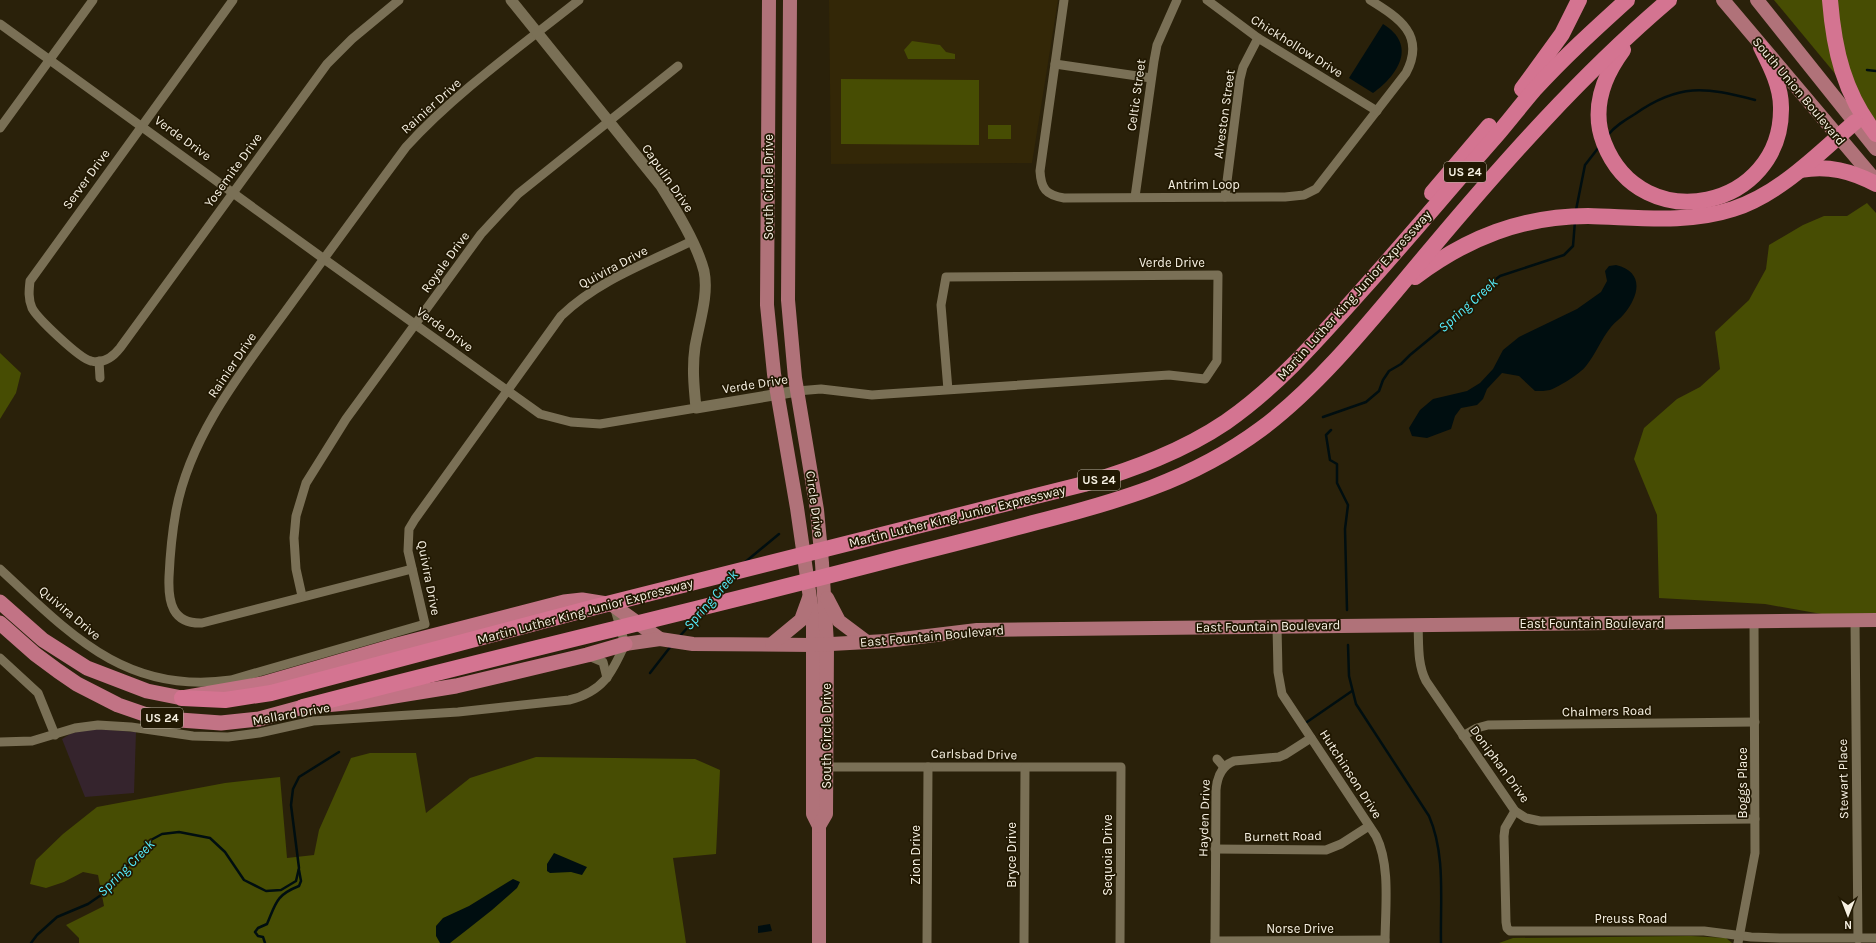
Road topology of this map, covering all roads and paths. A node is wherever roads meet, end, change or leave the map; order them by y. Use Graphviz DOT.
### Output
graph roads {
  1 [pos="93,0"];
  2 [pos="233,0"];
  3 [pos="399,0"];
  4 [pos="511,0"];
  5 [pos="579,0"];
  6 [pos="769,0"];
  7 [pos="790,0"];
  8 [pos="1064,0"];
  9 [pos="1177,0"];
  10 [pos="1207,0"];
  11 [pos="1370,0"];
  12 [pos="1579,0"];
  13 [pos="1627,0"];
  14 [pos="1669,0"];
  15 [pos="1723,0"];
  16 [pos="1757,0"];
  17 [pos="1830,0"];
  18 [pos="1645,20"];
  19 [pos="0,24"];
  20 [pos="538,33"];
  21 [pos="1258,38"];
  22 [pos="1761,47"];
  23 [pos="50,59"];
  24 [pos="1054,64"];
  25 [pos="678,66"];
  26 [pos="1151,78"];
  27 [pos="1377,111"];
  28 [pos="610,122"];
  29 [pos="1855,122"];
  30 [pos="141,125"];
  31 [pos="0,128"];
  32 [pos="1876,134"];
  33 [pos="1838,137"];
  34 [pos="1876,149"];
  35 [pos="1801,170"];
  36 [pos="1876,181"];
  37 [pos="1876,184"];
  38 [pos="232,192"];
  39 [pos="1225,197"];
  40 [pos="1135,198"];
  41 [pos="692,241"];
  42 [pos="324,259"];
  43 [pos="1392,295"];
  44 [pos="415,325"];
  45 [pos="1308,349"];
  46 [pos="99,361"];
  47 [pos="794,366"];
  48 [pos="774,374"];
  49 [pos="100,378"];
  50 [pos="948,390"];
  51 [pos="507,391"];
  52 [pos="797,391"];
  53 [pos="777,394"];
  54 [pos="696,408"];
  55 [pos="0,569"];
  56 [pos="412,569"];
  57 [pos="824,592"];
  58 [pos="810,594"];
  59 [pos="302,596"];
  60 [pos="0,602"];
  61 [pos="614,606"];
  62 [pos="1855,620"];
  63 [pos="1876,620"];
  64 [pos="1754,622"];
  65 [pos="0,623"];
  66 [pos="1418,624"];
  67 [pos="1277,626"];
  68 [pos="656,636"];
  69 [pos="623,637"];
  70 [pos="867,642"];
  71 [pos="772,644"];
  72 [pos="820,644"];
  73 [pos="587,655"];
  74 [pos="0,658"];
  75 [pos="607,678"];
  76 [pos="182,698"];
  77 [pos="303,707"];
  78 [pos="1755,722"];
  79 [pos="55,734"];
  80 [pos="1463,736"];
  81 [pos="1311,738"];
  82 [pos="0,742"];
  83 [pos="1217,759"];
  84 [pos="826,767"];
  85 [pos="928,767"];
  86 [pos="1121,767"];
  87 [pos="1025,768"];
  88 [pos="1224,768"];
  89 [pos="1515,811"];
  90 [pos="1755,819"];
  91 [pos="820,826"];
  92 [pos="1369,826"];
  93 [pos="1215,849"];
  94 [pos="1876,938"];
  95 [pos="1739,939"];
  96 [pos="1858,939"];
  97 [pos="1215,942"];
  98 [pos="1385,942"];
  99 [pos="819,943"];
  100 [pos="927,943"];
  101 [pos="1024,943"];
  102 [pos="1120,943"];
  1 -- 23 [label="street"];
  2 -- 30 [label="street, Server Drive"];
  3 -- 38 [label="street, Yosemite Drive"];
  4 -- 20 [label="street, Capulin Drive"];
  5 -- 20 [label="street, Rainier Drive"];
  6 -- 48 [label="main road, South Circle Drive"];
  7 -- 47 [label="main road, South Circle Drive"];
  8 -- 24 [label="street, Antrim Loop"];
  9 -- 26 [label="street, Celtic Street"];
  10 -- 21 [label="street, Chickhollow Drive"];
  11 -- 27 [label="street, Antrim Loop"];
  12 -- 45 [label="highway"];
  13 -- 45 [label="highway, Martin Luther King Junior Expressway / US 24"];
  14 -- 18 [label="highway, Martin Luther King Junior Expressway / US 24"];
  15 -- 22 [label="main road, South Union Boulevard"];
  16 -- 29 [label="main road, South Union Boulevard"];
  17 -- 32 [label="highway"];
  18 -- 22 [label="highway"];
  18 -- 43 [label="highway, Martin Luther King Junior Expressway / US 24"];
  19 -- 23 [label="street, Verde Drive"];
  20 -- 28 [label="street, Capulin Drive"];
  20 -- 42 [label="street, Rainier Drive"];
  21 -- 27 [label="street, Chickhollow Drive"];
  21 -- 39 [label="street, Alveston Street"];
  22 -- 33 [label="main road, South Union Boulevard"];
  23 -- 30 [label="street, Verde Drive"];
  23 -- 31 [label="street"];
  24 -- 26 [label="street"];
  24 -- 40 [label="street, Antrim Loop"];
  25 -- 28 [label="street, Royale Drive"];
  26 -- 40 [label="street, Celtic Street"];
  27 -- 39 [label="street, Antrim Loop"];
  28 -- 41 [label="street, Capulin Drive"];
  28 -- 44 [label="street, Royale Drive"];
  29 -- 33 [label="highway"];
  29 -- 34 [label="main road, South Union Boulevard"];
  30 -- 38 [label="street, Verde Drive"];
  30 -- 46 [label="street, Server Drive"];
  33 -- 35 [label="highway"];
  33 -- 36 [label="main road, South Union Boulevard"];
  35 -- 37 [label="highway"];
  35 -- 43 [label="highway"];
  38 -- 42 [label="street, Verde Drive"];
  38 -- 46 [label="street, Yosemite Drive"];
  39 -- 40 [label="street, Antrim Loop"];
  41 -- 51 [label="street, Quivira Drive"];
  41 -- 54 [label="street, Capulin Drive"];
  42 -- 44 [label="street, Verde Drive"];
  42 -- 59 [label="street, Rainier Drive"];
  43 -- 77 [label="highway, Martin Luther King Junior Expressway / US 24"];
  44 -- 51 [label="street, Verde Drive"];
  44 -- 59 [label="street, Royale Drive"];
  45 -- 76 [label="highway, Martin Luther King Junior Expressway / US 24"];
  46 -- 49 [label="street"];
  47 -- 52 [label="main road, Circle Drive"];
  48 -- 53 [label="main road, Circle Drive"];
  50 -- 50 [label="street, Verde Drive"];
  50 -- 52 [label="street, Verde Drive"];
  51 -- 54 [label="street, Verde Drive"];
  51 -- 56 [label="street, Quivira Drive"];
  52 -- 53 [label="street, Verde Drive"];
  52 -- 57 [label="main road, Circle Drive"];
  53 -- 54 [label="street, Verde Drive"];
  53 -- 58 [label="main road, Circle Drive"];
  55 -- 56 [label="street, Quivira Drive"];
  56 -- 59 [label="street, Rainier Drive"];
  57 -- 70 [label="main road"];
  57 -- 72 [label="main road, Circle Drive"];
  58 -- 71 [label="main road"];
  58 -- 72 [label="main road, Circle Drive"];
  60 -- 76 [label="highway, US 24"];
  61 -- 68 [label="main road, East Fountain Boulevard"];
  61 -- 69 [label="street"];
  61 -- 76 [label="highway"];
  62 -- 63 [label="main road, East Fountain Boulevard"];
  62 -- 64 [label="main road, East Fountain Boulevard"];
  62 -- 96 [label="street, Stewart Place"];
  64 -- 66 [label="main road, East Fountain Boulevard"];
  64 -- 78 [label="street, Boggs Place"];
  65 -- 77 [label="highway, US 24"];
  66 -- 67 [label="main road, East Fountain Boulevard"];
  66 -- 80 [label="street, Doniphan Drive"];
  67 -- 70 [label="main road, East Fountain Boulevard"];
  67 -- 81 [label="street, Hutchinson Drive"];
  68 -- 69 [label="main road, East Fountain Boulevard"];
  68 -- 71 [label="main road, East Fountain Boulevard"];
  69 -- 73 [label="highway"];
  69 -- 75 [label="street, Mallard Drive"];
  70 -- 72 [label="main road, East Fountain Boulevard"];
  71 -- 72 [label="main road, East Fountain Boulevard"];
  72 -- 84 [label="main road, South Circle Drive"];
  72 -- 91 [label="main road, South Circle Drive"];
  73 -- 75 [label="street"];
  73 -- 77 [label="highway"];
  74 -- 79 [label="street"];
  75 -- 79 [label="street, Mallard Drive"];
  78 -- 80 [label="street, Chalmers Road"];
  78 -- 90 [label="street, Boggs Place"];
  79 -- 82 [label="street, Mallard Drive"];
  80 -- 89 [label="street, Doniphan Drive"];
  81 -- 88 [label="street, Hayden Drive"];
  81 -- 92 [label="street, Hutchinson Drive"];
  83 -- 88 [label="street"];
  84 -- 85 [label="street, Carlsbad Drive"];
  84 -- 91 [label="main road, South Circle Drive"];
  85 -- 87 [label="street, Carlsbad Drive"];
  85 -- 100 [label="street, Zion Drive"];
  86 -- 87 [label="street, Carlsbad Drive"];
  86 -- 102 [label="street, Sequoia Drive"];
  87 -- 101 [label="street, Bryce Drive"];
  88 -- 93 [label="street, Hayden Drive"];
  89 -- 90 [label="street, Doniphan Drive"];
  89 -- 95 [label="street, Preuss Road"];
  90 -- 95 [label="street, Boggs Place"];
  91 -- 99 [label="main road, South Circle Drive"];
  92 -- 93 [label="street, Burnett Road"];
  92 -- 98 [label="street, Hutchinson Drive"];
  93 -- 97 [label="street, Hayden Drive"];
  94 -- 96 [label="street, Preuss Road"];
  95 -- 96 [label="street, Preuss Road"];
  97 -- 98 [label="street, Norse Drive"];
}
